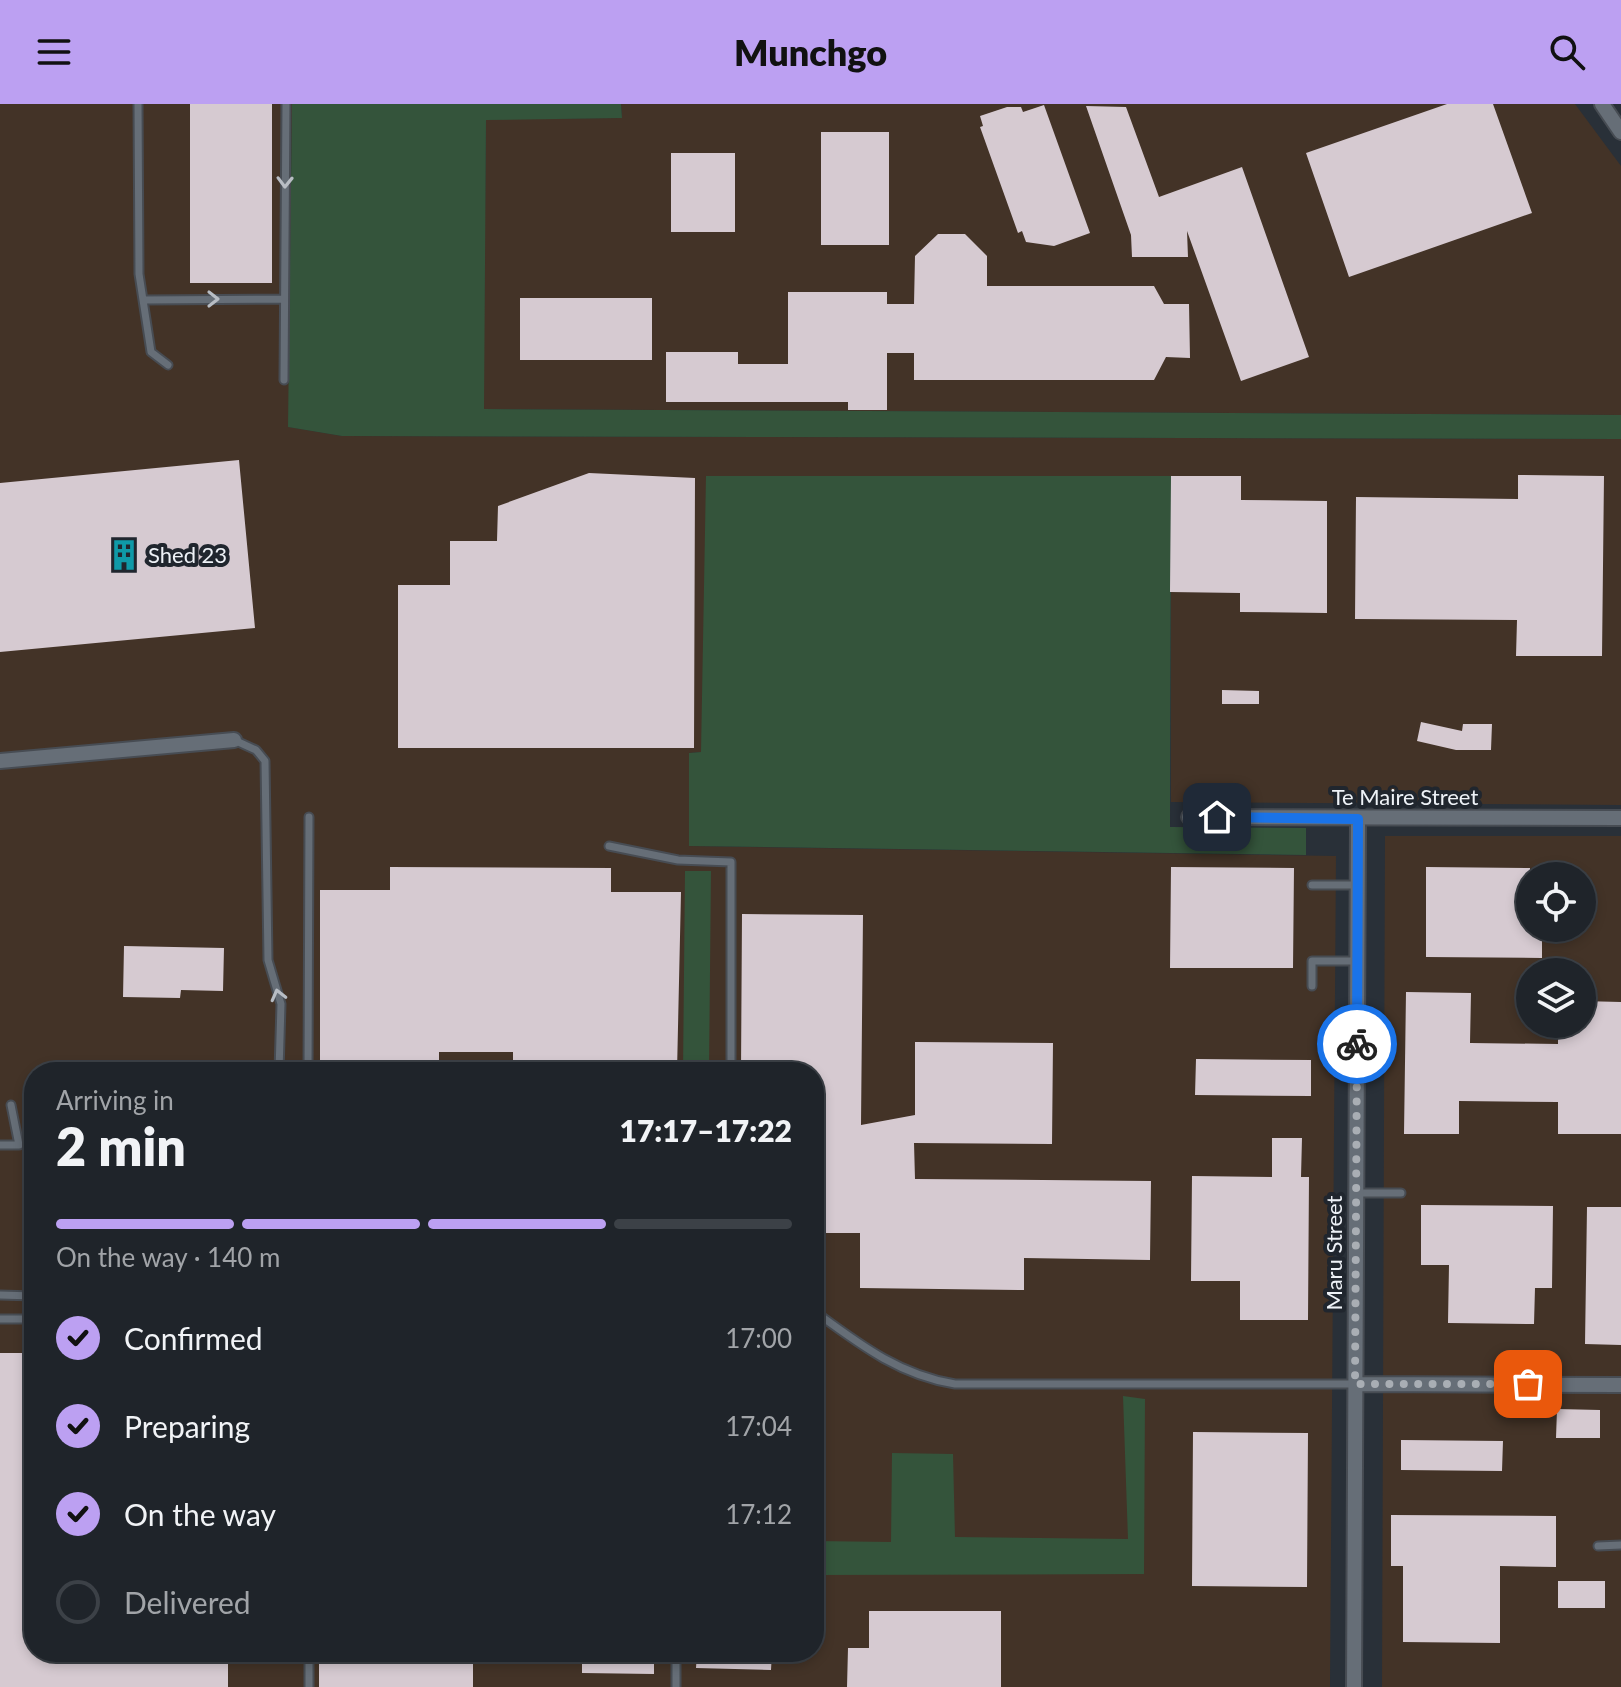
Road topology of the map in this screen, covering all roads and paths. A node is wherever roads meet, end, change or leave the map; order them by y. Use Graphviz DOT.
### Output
graph roads {
  1 [pos="138,104"];
  2 [pos="286,104"];
  3 [pos="1602,104"];
  4 [pos="1621,132"];
  5 [pos="283,299"];
  6 [pos="143,300"];
  7 [pos="168,365"];
  8 [pos="284,380"];
  9 [pos="234,740"];
  10 [pos="0,761"];
  11 [pos="309,817"];
  12 [pos="1189,817"];
  13 [pos="1621,818"];
  14 [pos="1358,819"];
  15 [pos="609,846"];
  16 [pos="1312,885"];
  17 [pos="1358,885"];
  18 [pos="1357,961"];
  19 [pos="1312,986"];
  20 [pos="279,1062"];
  21 [pos="308,1062"];
  22 [pos="731,1062"];
  23 [pos="11,1105"];
  24 [pos="0,1145"];
  25 [pos="1357,1193"];
  26 [pos="1401,1193"];
  27 [pos="0,1295"];
  28 [pos="24,1296"];
  29 [pos="824,1318"];
  30 [pos="0,1319"];
  31 [pos="24,1319"];
  32 [pos="1355,1384"];
  33 [pos="1621,1385"];
  34 [pos="1621,1545"];
  35 [pos="1598,1546"];
  36 [pos="309,1662"];
  37 [pos="676,1662"];
  38 [pos="309,1687"];
  39 [pos="676,1687"];
  40 [pos="1354,1687"];
  1 -- 6 [label="lane"];
  2 -- 5 [label="lane, one-way"];
  3 -- 4 [label="street"];
  6 -- 5 [label="lane, one-way"];
  5 -- 8 [label="lane"];
  6 -- 7 [label="lane"];
  9 -- 10 [label="street"];
  20 -- 9 [label="lane, one-way"];
  11 -- 21 [label="lane"];
  12 -- 14 [label="street, Te Maire Street"];
  13 -- 14 [label="street, Te Maire Street"];
  14 -- 17 [label="street, Maru Street"];
  15 -- 22 [label="lane"];
  16 -- 17 [label="lane"];
  17 -- 18 [label="street, Maru Street"];
  18 -- 19 [label="lane"];
  18 -- 25 [label="street, Maru Street"];
  23 -- 24 [label="lane"];
  25 -- 26 [label="lane"];
  25 -- 32 [label="street, Maru Street"];
  27 -- 28 [label="lane"];
  29 -- 32 [label="lane"];
  30 -- 31 [label="lane"];
  32 -- 33 [label="street"];
  32 -- 40 [label="street, Maru Street"];
  34 -- 35 [label="lane"];
  36 -- 38 [label="lane"];
  37 -- 39 [label="lane"];
}
